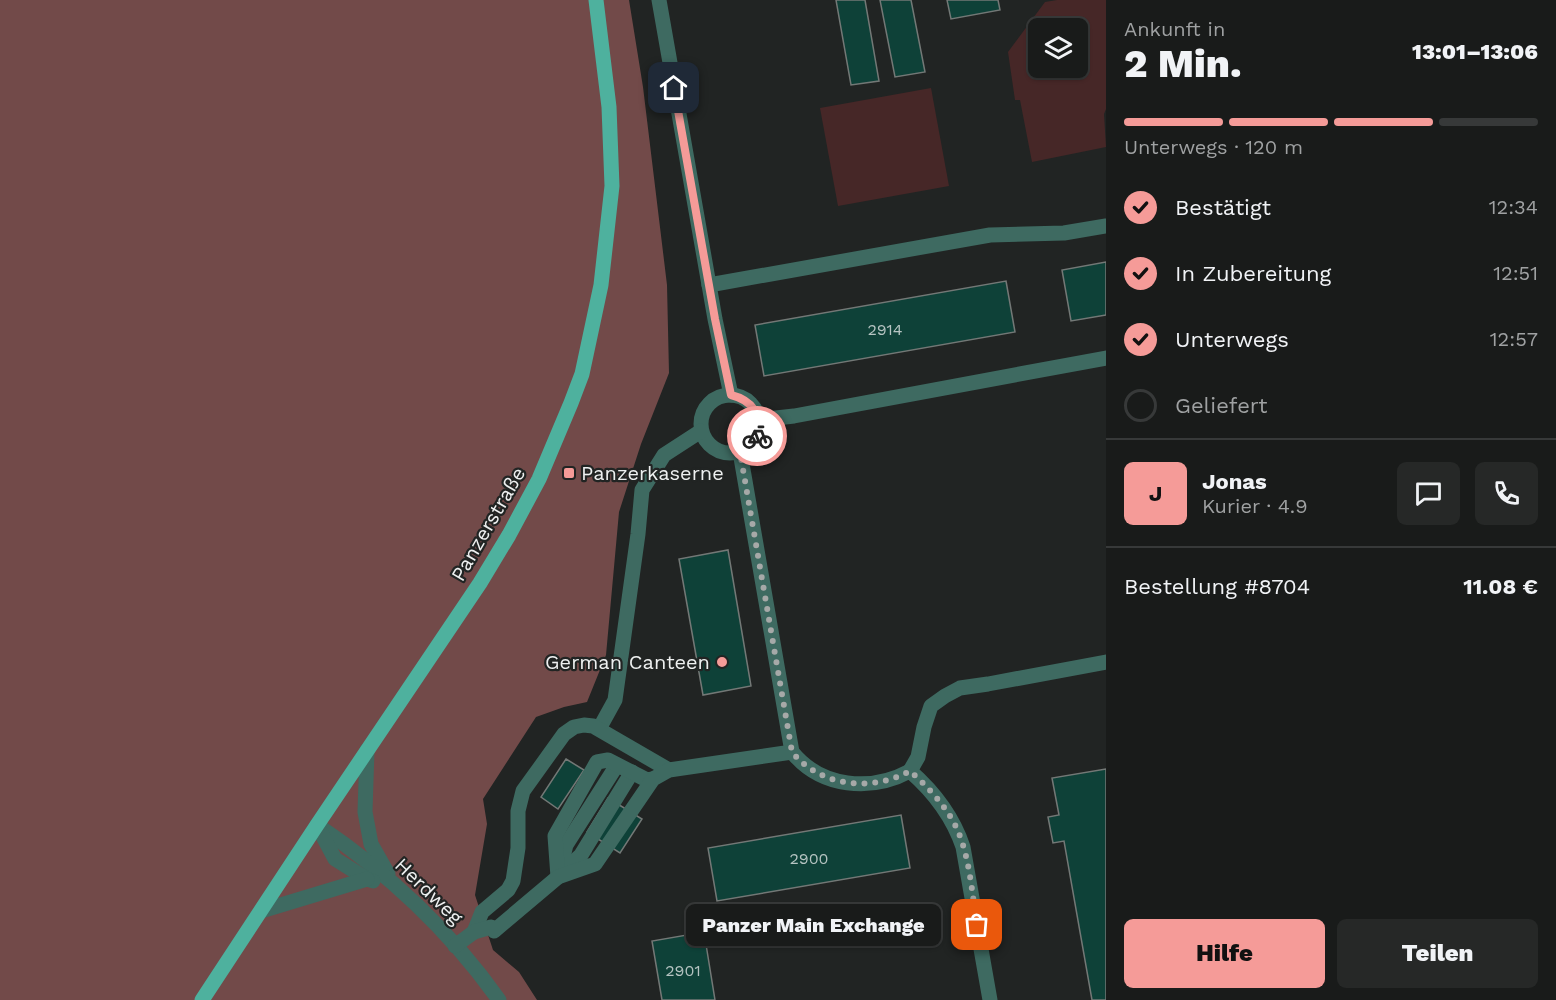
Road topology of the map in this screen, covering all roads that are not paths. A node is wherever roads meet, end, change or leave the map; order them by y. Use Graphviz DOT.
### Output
graph roads {
  1 [pos="596,0"];
  2 [pos="659,0"];
  3 [pos="1106,226"];
  4 [pos="709,285"];
  5 [pos="1106,358"];
  6 [pos="731,395"];
  7 [pos="759,420"];
  8 [pos="701,430"];
  9 [pos="740,452"];
  10 [pos="1106,662"];
  11 [pos="599,729"];
  12 [pos="367,750"];
  13 [pos="792,752"];
  14 [pos="669,770"];
  15 [pos="910,771"];
  16 [pos="632,772"];
  17 [pos="653,779"];
  18 [pos="317,825"];
  19 [pos="558,877"];
  20 [pos="367,879"];
  21 [pos="396,887"];
  22 [pos="261,911"];
  23 [pos="474,932"];
  24 [pos="455,946"];
  25 [pos="202,1000"];
  26 [pos="499,1000"];
  27 [pos="990,1000"];
  1 -- 12 [label="main road, Panzerstraße"];
  2 -- 4 [label="street"];
  3 -- 4 [label="street"];
  4 -- 6 [label="street"];
  5 -- 7 [label="street"];
  6 -- 7 [label="street"];
  6 -- 8 [label="street"];
  7 -- 9 [label="street"];
  8 -- 9 [label="street"];
  8 -- 11 [label="street"];
  9 -- 13 [label="street"];
  10 -- 15 [label="street"];
  11 -- 14 [label="street"];
  11 -- 23 [label="street"];
  12 -- 18 [label="main road, Panzerstraße"];
  12 -- 21 [label="street"];
  13 -- 14 [label="street"];
  13 -- 15 [label="street"];
  14 -- 17 [label="street"];
  15 -- 27 [label="street"];
  16 -- 17 [label="street"];
  16 -- 19 [label="street"];
  16 -- 19 [label="street"];
  17 -- 19 [label="street"];
  18 -- 20 [label="street"];
  18 -- 21 [label="street, Herdweg"];
  18 -- 22 [label="main road, Panzerstraße"];
  19 -- 23 [label="street"];
  20 -- 21 [label="street"];
  20 -- 22 [label="street"];
  21 -- 24 [label="street, Herdweg"];
  22 -- 25 [label="main road, Panzerstraße"];
  23 -- 24 [label="street"];
  24 -- 26 [label="street, Herdweg"];
}
